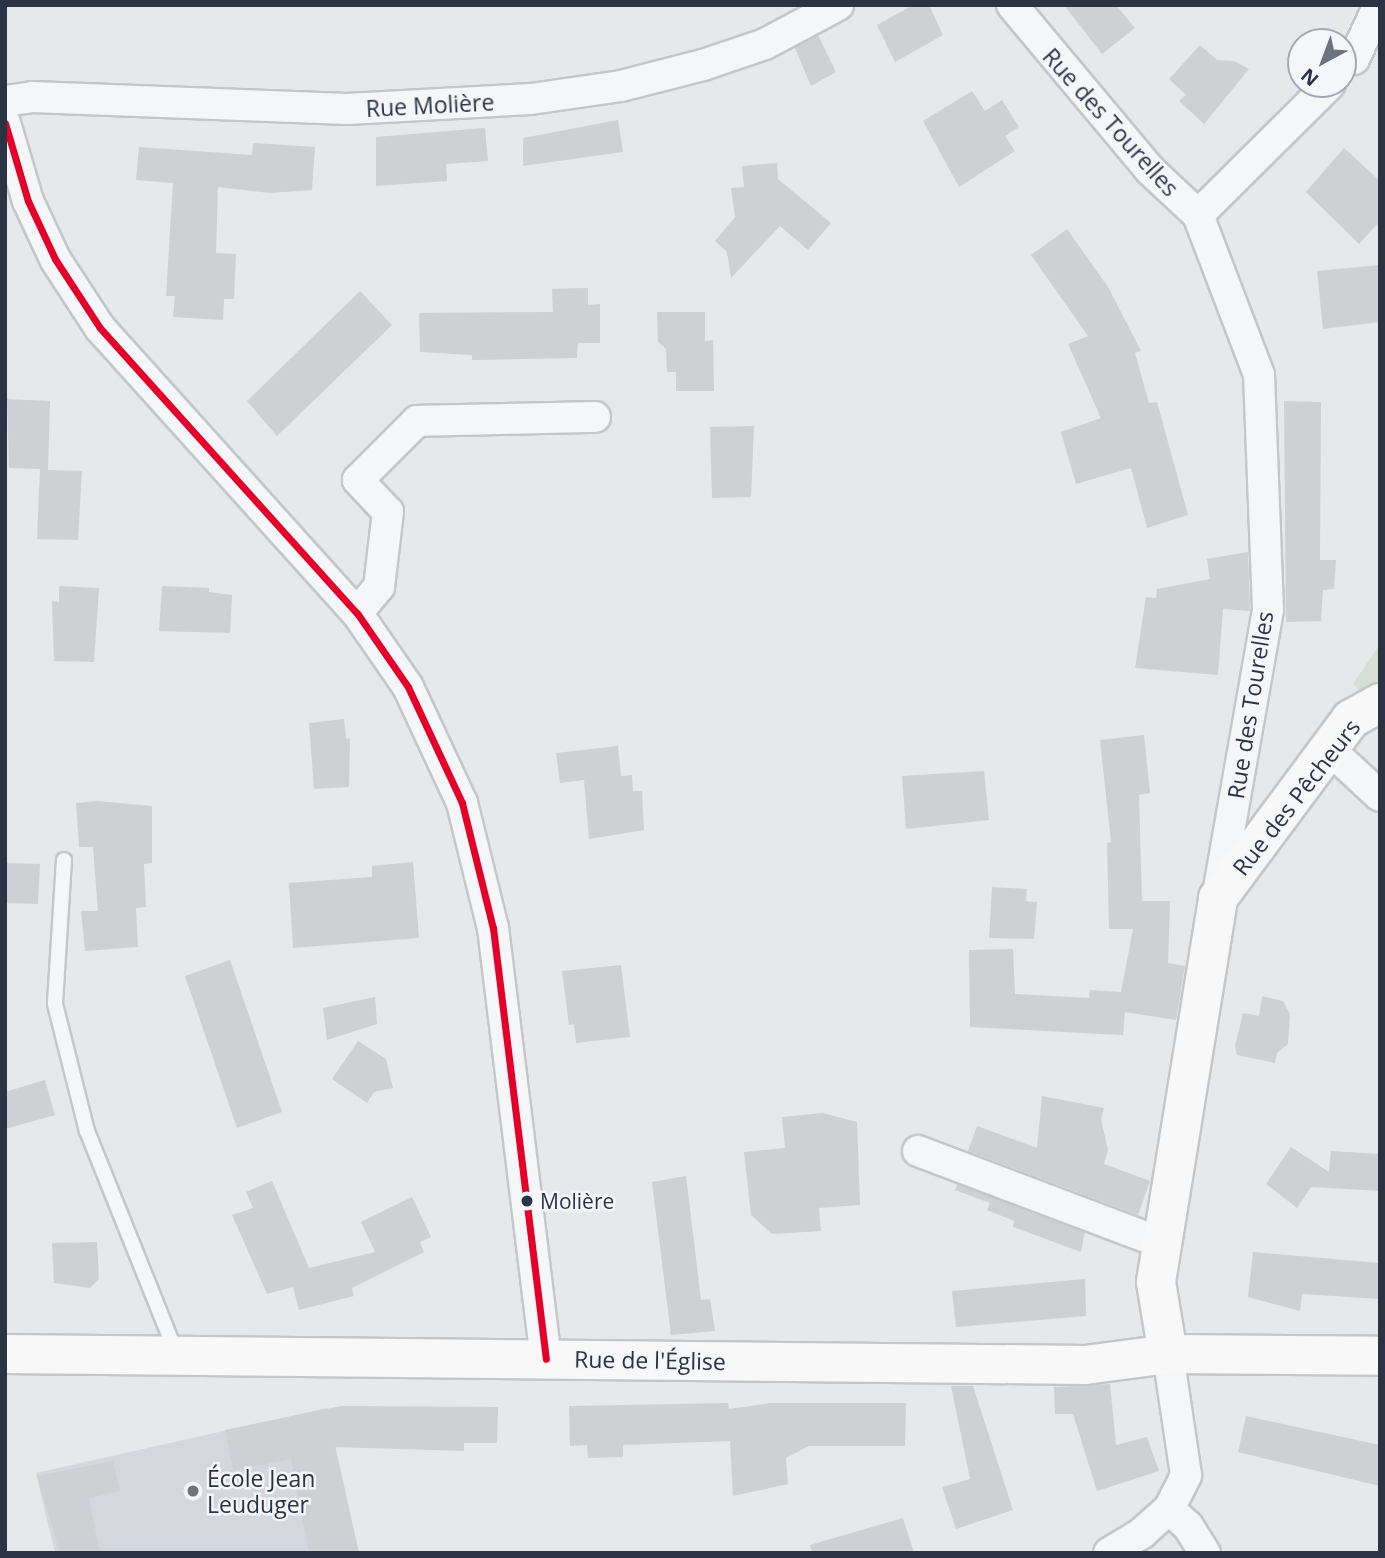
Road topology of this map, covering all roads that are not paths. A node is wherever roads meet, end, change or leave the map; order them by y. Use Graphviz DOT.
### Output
graph roads {
  1 [pos="838,5"];
  2 [pos="1012,5"];
  3 [pos="1379,5"];
  4 [pos="1380,33"];
  5 [pos="1357,49"];
  6 [pos="1357,57"];
  7 [pos="1316,98"];
  8 [pos="5,101"];
  9 [pos="5,123"];
  10 [pos="1198,215"];
  11 [pos="595,417"];
  12 [pos="357,612"];
  13 [pos="1380,703"];
  14 [pos="1329,749"];
  15 [pos="1380,796"];
  16 [pos="64,860"];
  17 [pos="1218,898"];
  18 [pos="918,1151"];
  19 [pos="1162,1243"];
  20 [pos="5,1354"];
  21 [pos="1168,1354"];
  22 [pos="177,1356"];
  23 [pos="1380,1356"];
  24 [pos="546,1359"];
  25 [pos="1169,1509"];
  26 [pos="1109,1553"];
  27 [pos="1205,1553"];
  1 -- 8 [label="street, Rue Molière"];
  2 -- 10 [label="street, Rue des Tourelles"];
  3 -- 5 [label="street"];
  4 -- 6 [label="street"];
  7 -- 10 [label="street"];
  9 -- 12 [label="street"];
  10 -- 17 [label="street, Rue des Tourelles"];
  11 -- 12 [label="street"];
  12 -- 24 [label="street"];
  13 -- 14 [label="street, Rue des Pêcheurs"];
  14 -- 15 [label="street"];
  14 -- 17 [label="street, Rue des Pêcheurs"];
  16 -- 22 [label="lane"];
  17 -- 19 [label="street, Rue des Tourelles"];
  18 -- 19 [label="street"];
  19 -- 21 [label="street, Rue des Tourelles"];
  20 -- 22 [label="street, Rue de l'Église"];
  21 -- 23 [label="street, Rue de l'Église"];
  21 -- 24 [label="street, Rue de l'Église"];
  21 -- 25 [label="street"];
  22 -- 24 [label="street, Rue de l'Église"];
  25 -- 26 [label="street"];
  25 -- 27 [label="street"];
}
